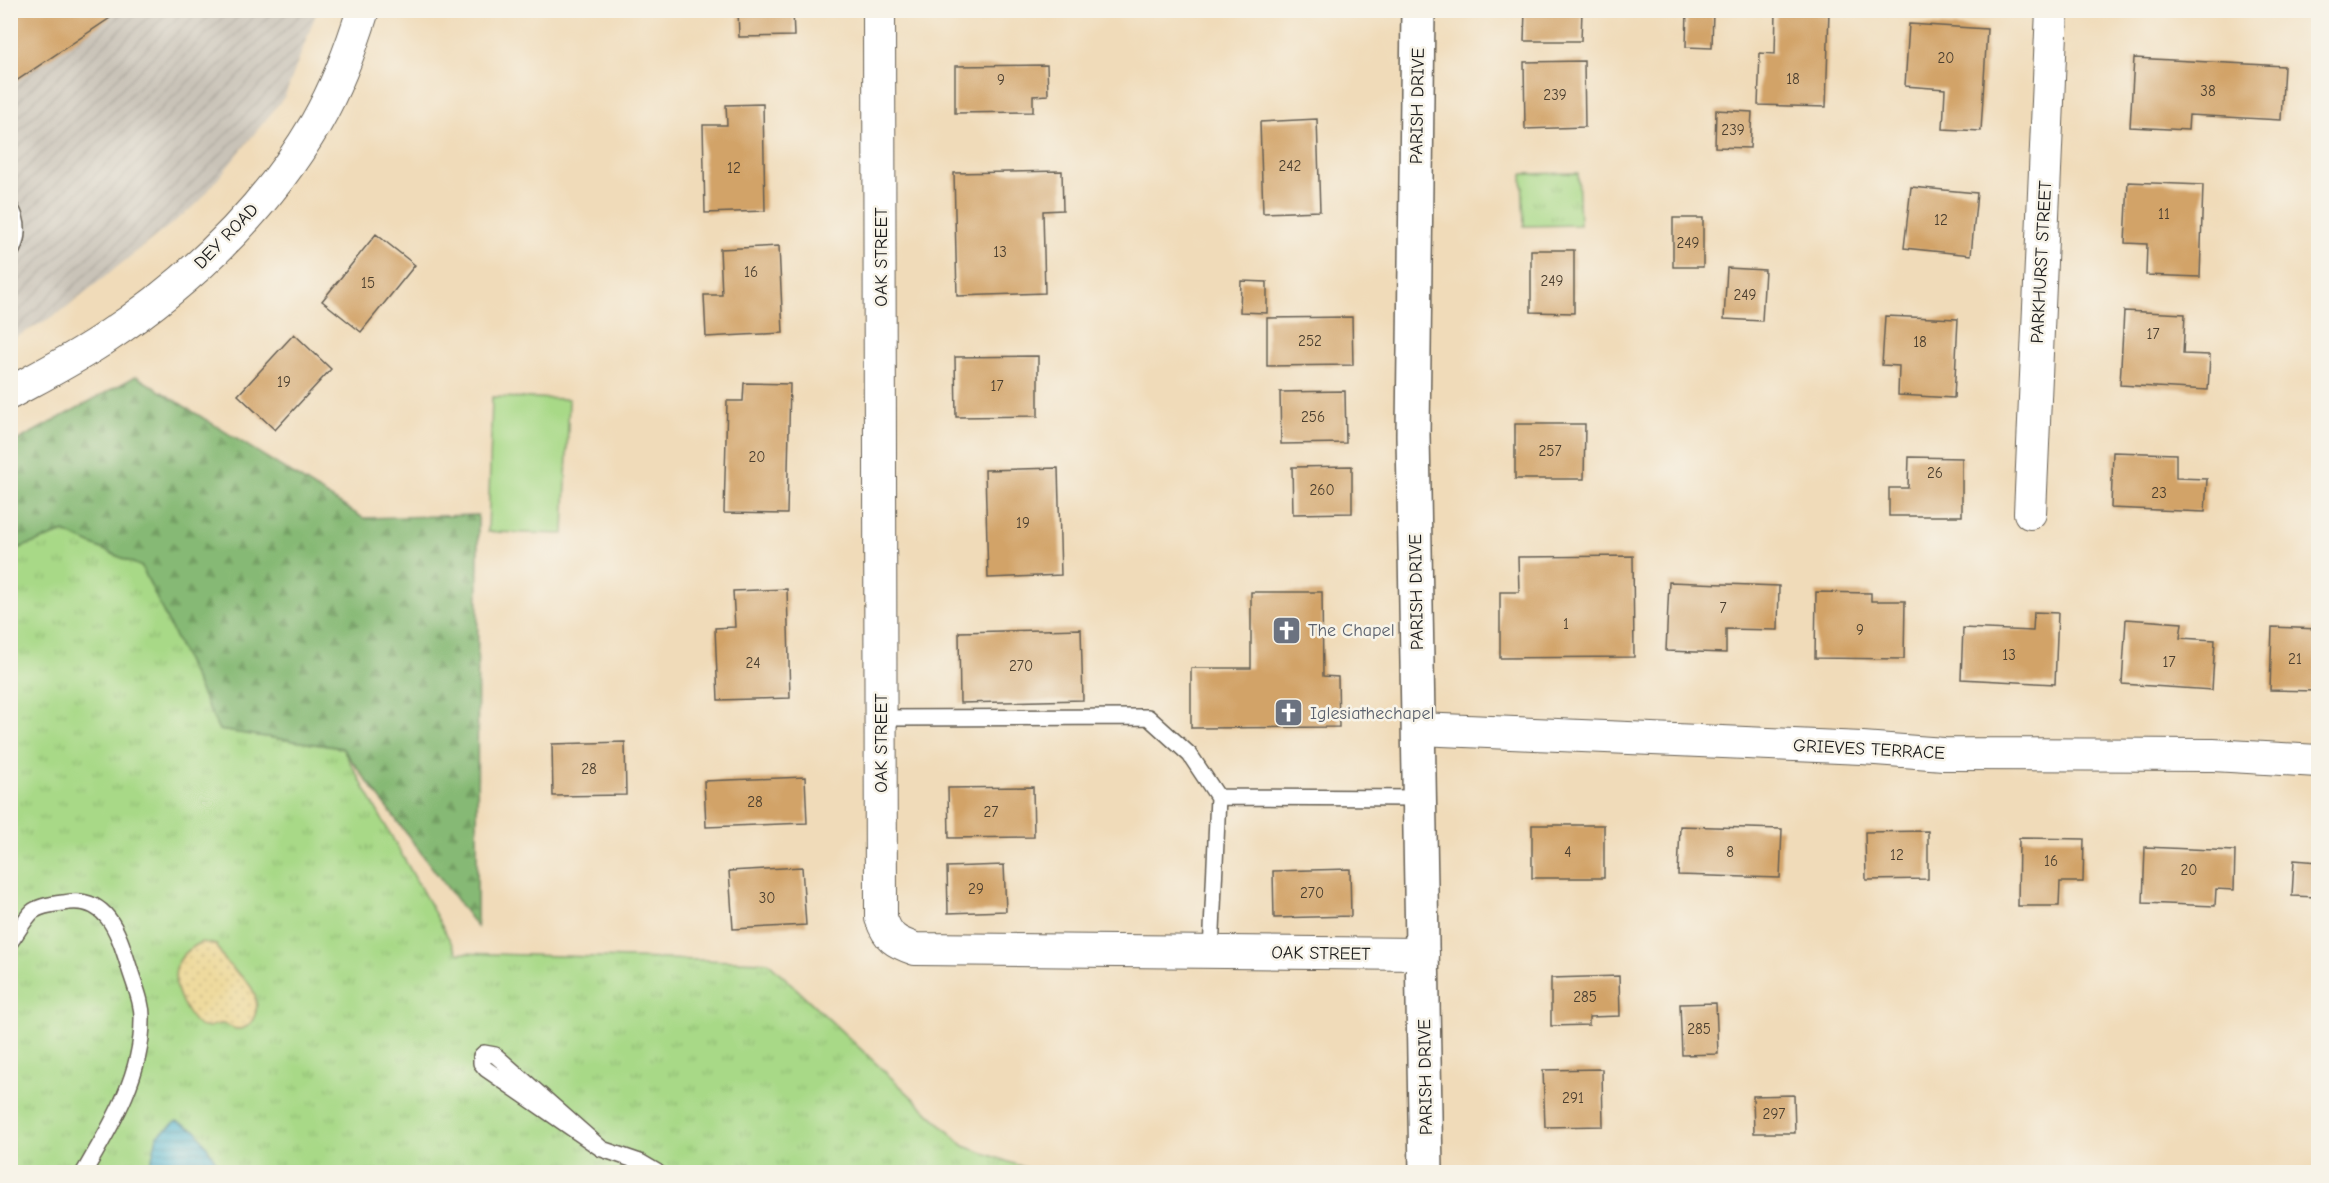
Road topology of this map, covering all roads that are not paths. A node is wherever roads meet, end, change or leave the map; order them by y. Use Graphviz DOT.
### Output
graph roads {
  1 [pos="363,10"];
  2 [pos="879,10"];
  3 [pos="1418,10"];
  4 [pos="2052,10"];
  5 [pos="10,207"];
  6 [pos="10,254"];
  7 [pos="10,393"];
  8 [pos="2030,513"];
  9 [pos="881,718"];
  10 [pos="1419,729"];
  11 [pos="2319,761"];
  12 [pos="1218,797"];
  13 [pos="1420,798"];
  14 [pos="10,942"];
  15 [pos="1211,952"];
  16 [pos="1423,954"];
  17 [pos="602,1149"];
  18 [pos="84,1173"];
  19 [pos="657,1173"];
  20 [pos="1426,1173"];
  1 -- 7 [label="street, DEY ROAD"];
  2 -- 9 [label="street, OAK STREET"];
  3 -- 10 [label="street, PARISH DRIVE"];
  4 -- 8 [label="street, PARKHURST STREET"];
  5 -- 6 [label="lane"];
  9 -- 12 [label="lane"];
  9 -- 15 [label="street, OAK STREET"];
  10 -- 11 [label="street, GRIEVES TERRACE"];
  10 -- 13 [label="street, PARISH DRIVE"];
  12 -- 13 [label="lane"];
  12 -- 15 [label="lane"];
  13 -- 16 [label="street, PARISH DRIVE"];
  14 -- 18 [label="lane"];
  15 -- 16 [label="street, OAK STREET"];
  16 -- 20 [label="street, PARISH DRIVE"];
  17 -- 17 [label="lane"];
  17 -- 19 [label="lane"];
}
